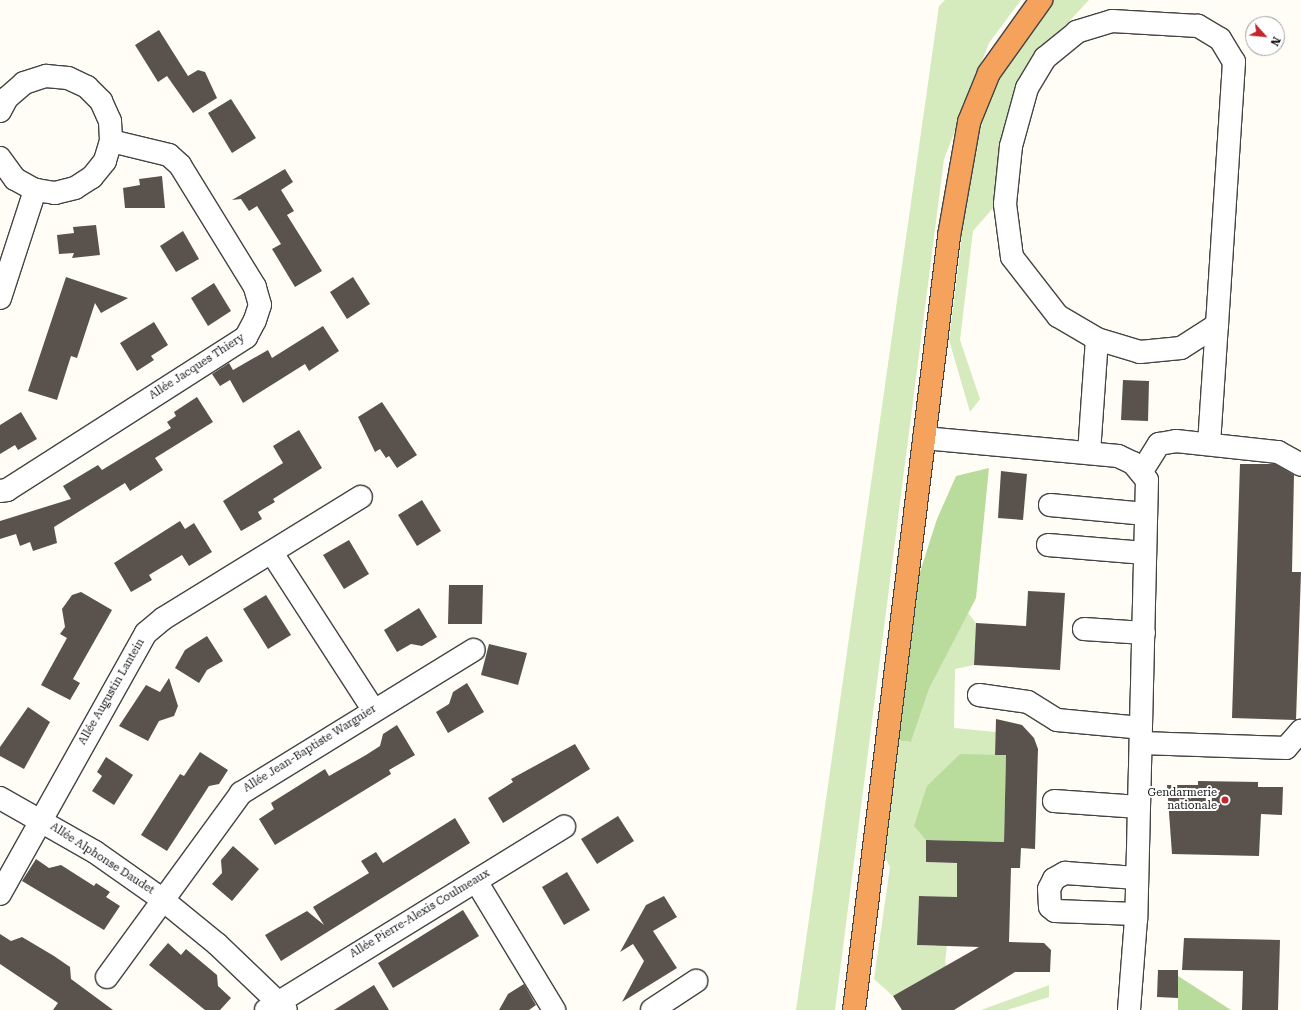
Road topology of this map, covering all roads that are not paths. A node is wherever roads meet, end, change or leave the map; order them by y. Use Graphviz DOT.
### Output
graph roads {
  1 [pos="1041,0"];
  2 [pos="2,100"];
  3 [pos="111,141"];
  4 [pos="0,158"];
  5 [pos="35,190"];
  6 [pos="0,298"];
  7 [pos="1217,325"];
  8 [pos="1097,339"];
  9 [pos="924,438"];
  10 [pos="1209,444"];
  11 [pos="1089,454"];
  12 [pos="1301,465"];
  13 [pos="1142,471"];
  14 [pos="0,491"];
  15 [pos="361,497"];
  16 [pos="1050,505"];
  17 [pos="1146,514"];
  18 [pos="1048,545"];
  19 [pos="1145,552"];
  20 [pos="272,553"];
  21 [pos="1084,629"];
  22 [pos="1144,633"];
  23 [pos="473,650"];
  24 [pos="979,695"];
  25 [pos="373,709"];
  26 [pos="1301,731"];
  27 [pos="1141,736"];
  28 [pos="0,798"];
  29 [pos="1054,801"];
  30 [pos="1139,807"];
  31 [pos="41,819"];
  32 [pos="564,827"];
  33 [pos="1137,878"];
  34 [pos="476,881"];
  35 [pos="0,894"];
  36 [pos="163,900"];
  37 [pos="1136,914"];
  38 [pos="107,977"];
  39 [pos="696,981"];
  40 [pos="276,1007"];
  41 [pos="554,1010"];
  42 [pos="652,1010"];
  43 [pos="854,1010"];
  44 [pos="1129,1010"];
  1 -- 9 [label="highway"];
  2 -- 3 [label="street"];
  3 -- 5 [label="street"];
  3 -- 14 [label="street, Allée Jacques Thiery"];
  4 -- 5 [label="street"];
  5 -- 6 [label="street"];
  7 -- 8 [label="street"];
  7 -- 8 [label="street"];
  7 -- 10 [label="street"];
  8 -- 11 [label="street"];
  9 -- 11 [label="street"];
  9 -- 43 [label="highway"];
  10 -- 12 [label="street"];
  10 -- 13 [label="street"];
  11 -- 13 [label="street"];
  13 -- 17 [label="street"];
  15 -- 20 [label="street, Allée Augustin Lantein"];
  16 -- 17 [label="street"];
  17 -- 19 [label="street"];
  18 -- 19 [label="street"];
  19 -- 22 [label="street"];
  20 -- 25 [label="street"];
  20 -- 31 [label="street, Allée Augustin Lantein"];
  21 -- 22 [label="street"];
  22 -- 27 [label="street"];
  23 -- 25 [label="street, Allée Jean-Baptiste Wargnier"];
  24 -- 27 [label="street"];
  25 -- 36 [label="street, Allée Jean-Baptiste Wargnier"];
  26 -- 27 [label="street"];
  27 -- 30 [label="street"];
  28 -- 31 [label="street, Allée Alphonse Daudet"];
  29 -- 30 [label="street"];
  30 -- 33 [label="street"];
  31 -- 35 [label="street, Allée Alphonse Daudet"];
  31 -- 36 [label="street, Allée Alphonse Daudet"];
  32 -- 34 [label="street, Allée Pierre-Alexis Coulmeaux"];
  33 -- 37 [label="street"];
  33 -- 37 [label="street"];
  34 -- 40 [label="street, Allée Pierre-Alexis Coulmeaux"];
  34 -- 41 [label="street"];
  36 -- 38 [label="street, Allée Alphonse Daudet"];
  36 -- 40 [label="street, Allée Alphonse Daudet"];
  37 -- 44 [label="street"];
  39 -- 42 [label="street"];
}
